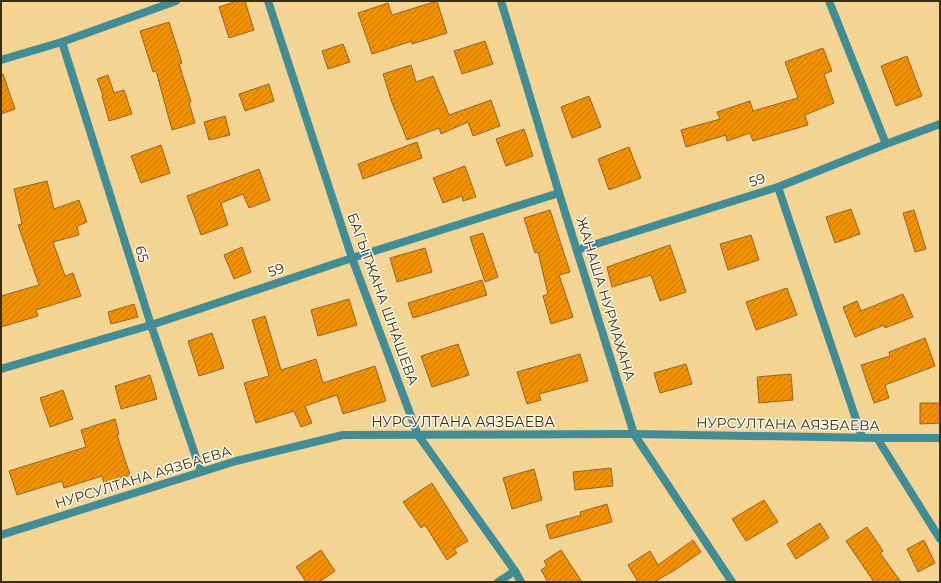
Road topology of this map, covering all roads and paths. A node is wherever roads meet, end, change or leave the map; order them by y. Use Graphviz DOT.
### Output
graph roads {
  1 [pos="176,1"];
  2 [pos="268,1"];
  3 [pos="501,1"];
  4 [pos="829,1"];
  5 [pos="62,42"];
  6 [pos="1,60"];
  7 [pos="940,124"];
  8 [pos="886,144"];
  9 [pos="778,187"];
  10 [pos="558,192"];
  11 [pos="577,250"];
  12 [pos="352,258"];
  13 [pos="151,325"];
  14 [pos="1,369"];
  15 [pos="634,434"];
  16 [pos="418,435"];
  17 [pos="862,437"];
  18 [pos="876,438"];
  19 [pos="940,438"];
  20 [pos="201,472"];
  21 [pos="1,535"];
  22 [pos="940,539"];
  23 [pos="515,571"];
  24 [pos="498,582"];
  25 [pos="521,582"];
  26 [pos="732,582"];
  1 -- 5 [label="street"];
  2 -- 12 [label="street, БАГЫТЖАНА ШНАШЕВА"];
  3 -- 10 [label="street, ЖАНАША НУРМАХАНА"];
  4 -- 8 [label="street"];
  5 -- 6 [label="street"];
  5 -- 13 [label="street, 65"];
  7 -- 8 [label="street, 59"];
  8 -- 9 [label="street, 59"];
  9 -- 11 [label="street, 59"];
  9 -- 17 [label="street"];
  10 -- 11 [label="street, ЖАНАША НУРМАХАНА"];
  10 -- 12 [label="street, 59"];
  11 -- 15 [label="street, ЖАНАША НУРМАХАНА"];
  12 -- 13 [label="street, 59"];
  12 -- 16 [label="street, БАГЫТЖАНА ШНАШЕВА"];
  13 -- 14 [label="street, 59"];
  13 -- 20 [label="street, 65"];
  15 -- 16 [label="street, НУРСУЛТАНА АЯЗБАЕВА"];
  15 -- 17 [label="street, НУРСУЛТАНА АЯЗБАЕВА"];
  15 -- 26 [label="street, ЖАНАША НУРМАХАНА"];
  16 -- 20 [label="street, НУРСУЛТАНА АЯЗБАЕВА"];
  16 -- 23 [label="street, БАГЫТЖАНА ШНАШЕВА"];
  17 -- 18 [label="street, НУРСУЛТАНА АЯЗБАЕВА"];
  18 -- 19 [label="street, НУРСУЛТАНА АЯЗБАЕВА"];
  18 -- 22 [label="street"];
  20 -- 21 [label="street, НУРСУЛТАНА АЯЗБАЕВА"];
  23 -- 24 [label="street"];
  23 -- 25 [label="street, БАГЫТЖАНА ШНАШЕВА"];
}
